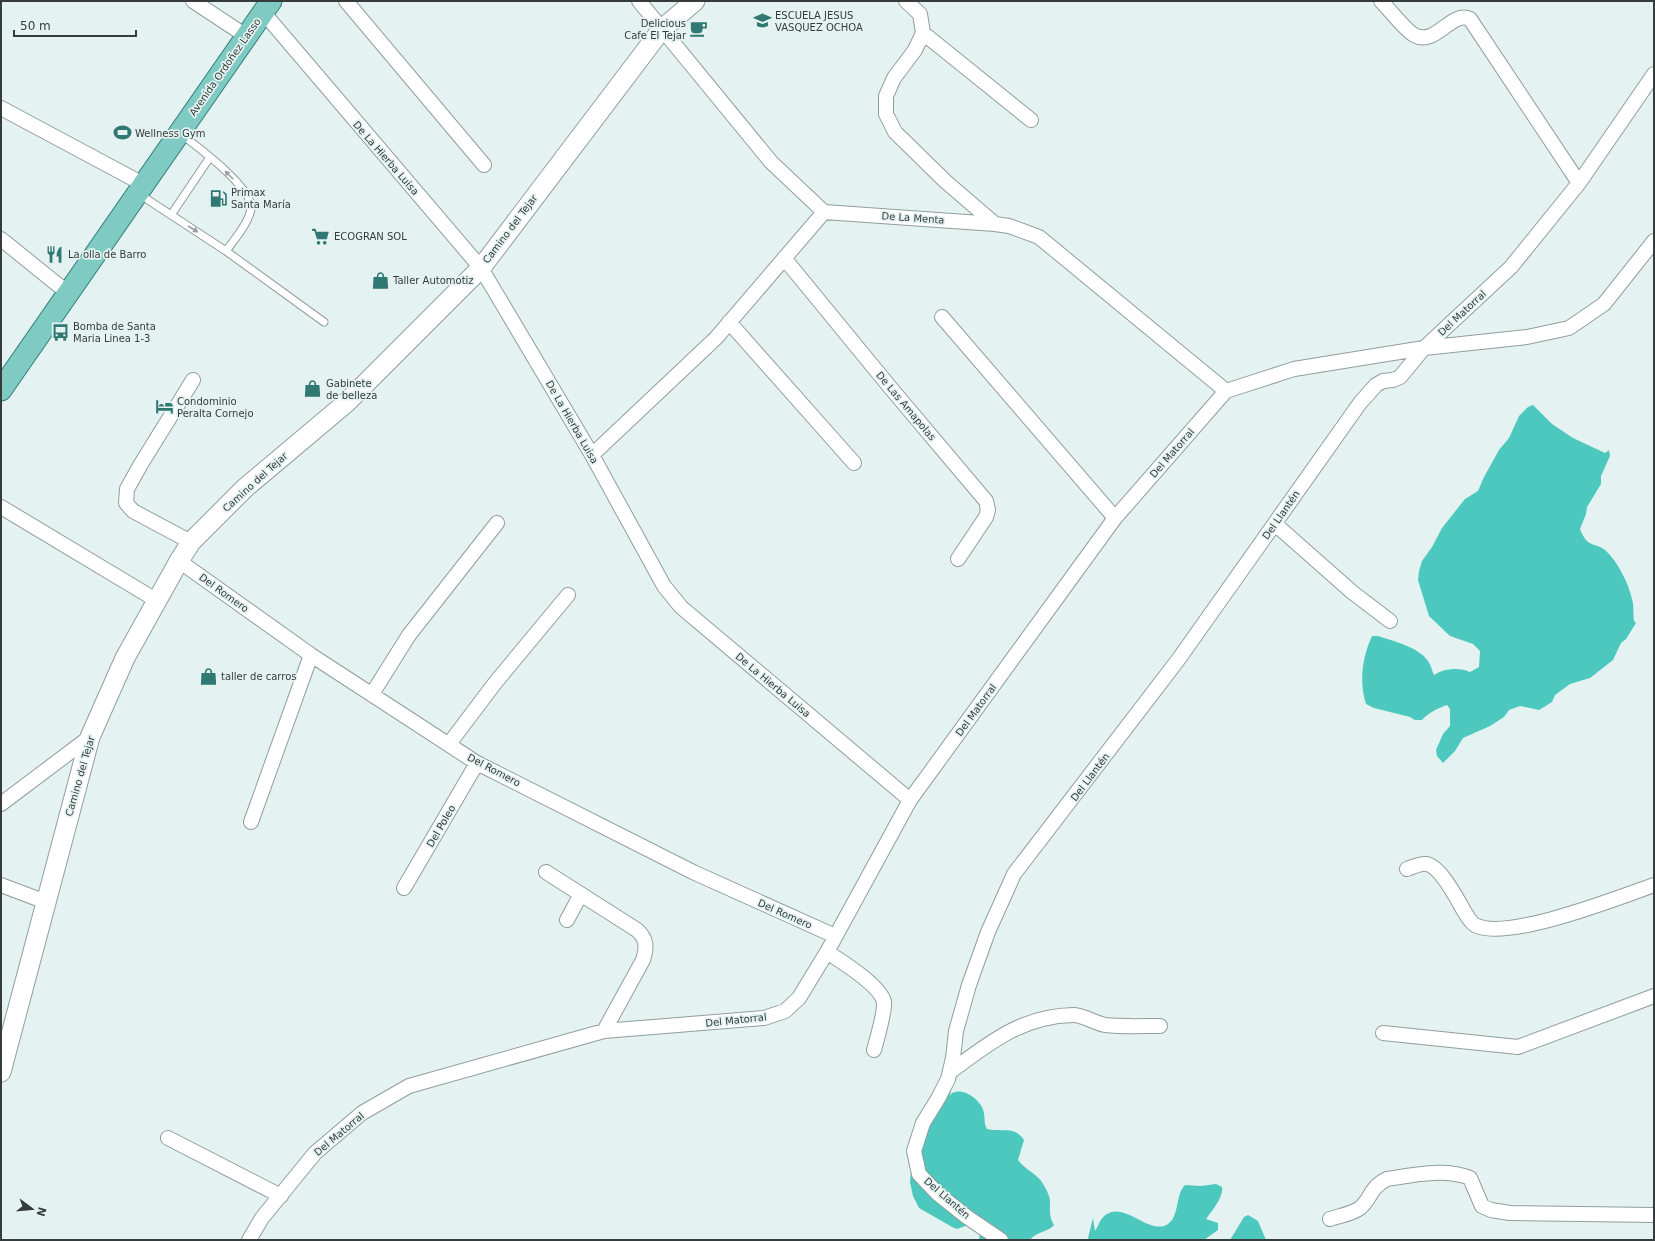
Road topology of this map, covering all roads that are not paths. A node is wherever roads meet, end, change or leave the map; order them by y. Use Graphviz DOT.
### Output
graph roads {
  1 [pos="193,1"];
  2 [pos="346,1"];
  3 [pos="639,1"];
  4 [pos="695,1"];
  5 [pos="906,1"];
  6 [pos="1381,1"];
  7 [pos="267,7"];
  8 [pos="662,29"];
  9 [pos="923,33"];
  10 [pos="246,36"];
  11 [pos="1654,74"];
  12 [pos="1,108"];
  13 [pos="1031,120"];
  14 [pos="180,132"];
  15 [pos="210,157"];
  16 [pos="484,164"];
  17 [pos="1579,183"];
  18 [pos="140,188"];
  19 [pos="824,212"];
  20 [pos="171,215"];
  21 [pos="995,224"];
  22 [pos="1,239"];
  23 [pos="1654,241"];
  24 [pos="226,251"];
  25 [pos="784,258"];
  26 [pos="481,268"];
  27 [pos="68,292"];
  28 [pos="942,317"];
  29 [pos="324,322"];
  30 [pos="729,322"];
  31 [pos="1424,348"];
  32 [pos="193,380"];
  33 [pos="1,390"];
  34 [pos="1226,391"];
  35 [pos="592,455"];
  36 [pos="854,463"];
  37 [pos="1,507"];
  38 [pos="1115,518"];
  39 [pos="497,523"];
  40 [pos="1275,524"];
  41 [pos="191,542"];
  42 [pos="958,559"];
  43 [pos="179,561"];
  44 [pos="568,595"];
  45 [pos="156,600"];
  46 [pos="1390,621"];
  47 [pos="311,655"];
  48 [pos="372,694"];
  49 [pos="90,737"];
  50 [pos="449,744"];
  51 [pos="478,763"];
  52 [pos="910,800"];
  53 [pos="1,804"];
  54 [pos="251,822"];
  55 [pos="1407,869"];
  56 [pos="546,872"];
  57 [pos="1,885"];
  58 [pos="1654,885"];
  59 [pos="404,888"];
  60 [pos="581,894"];
  61 [pos="46,902"];
  62 [pos="567,920"];
  63 [pos="835,936"];
  64 [pos="827,952"];
  65 [pos="1654,996"];
  66 [pos="1160,1026"];
  67 [pos="604,1031"];
  68 [pos="1383,1033"];
  69 [pos="874,1050"];
  70 [pos="1,1072"];
  71 [pos="950,1072"];
  72 [pos="168,1138"];
  73 [pos="281,1196"];
  74 [pos="1654,1215"];
  75 [pos="1330,1219"];
  76 [pos="249,1240"];
  77 [pos="1000,1240"];
  1 -- 10 [label="street"];
  2 -- 16 [label="street"];
  3 -- 8 [label="street"];
  4 -- 8 [label="street, Camino del Tejar"];
  5 -- 9 [label="street"];
  6 -- 17 [label="street"];
  7 -- 10 [label="main road, Avenida Ordoñez Lasso"];
  7 -- 26 [label="street, De La Hierba Luisa"];
  8 -- 19 [label="street"];
  8 -- 26 [label="street, Camino del Tejar"];
  9 -- 13 [label="street"];
  9 -- 21 [label="street"];
  10 -- 14 [label="main road, Avenida Ordoñez Lasso"];
  11 -- 17 [label="street, Del Matorral"];
  12 -- 18 [label="street"];
  14 -- 15 [label="lane"];
  14 -- 18 [label="main road, Avenida Ordoñez Lasso"];
  15 -- 20 [label="lane"];
  24 -- 15 [label="lane, one-way"];
  17 -- 31 [label="street, Del Matorral"];
  18 -- 20 [label="lane"];
  18 -- 27 [label="main road, Avenida Ordoñez Lasso"];
  19 -- 21 [label="street, De La Menta"];
  19 -- 25 [label="street"];
  20 -- 24 [label="lane, one-way"];
  21 -- 34 [label="street, De La Menta"];
  22 -- 27 [label="street"];
  23 -- 31 [label="street"];
  24 -- 29 [label="lane"];
  25 -- 30 [label="street"];
  25 -- 42 [label="street, De Las Amapolas"];
  26 -- 35 [label="street, De La Hierba Luisa"];
  26 -- 41 [label="street, Camino del Tejar"];
  27 -- 33 [label="main road, Avenida Ordoñez Lasso"];
  28 -- 38 [label="street"];
  30 -- 35 [label="street"];
  30 -- 36 [label="street"];
  31 -- 34 [label="street"];
  31 -- 40 [label="street, Del Llantén"];
  32 -- 41 [label="street"];
  34 -- 38 [label="street, Del Matorral"];
  35 -- 52 [label="street, De La Hierba Luisa"];
  37 -- 45 [label="street"];
  38 -- 52 [label="street, Del Matorral"];
  39 -- 48 [label="street"];
  40 -- 46 [label="street"];
  40 -- 71 [label="street, Del Llantén"];
  41 -- 43 [label="street, Camino del Tejar"];
  43 -- 45 [label="street, Camino del Tejar"];
  43 -- 47 [label="street, Del Romero"];
  44 -- 50 [label="street"];
  45 -- 49 [label="street, Camino del Tejar"];
  47 -- 48 [label="street, Del Romero"];
  47 -- 54 [label="street"];
  48 -- 50 [label="street, Del Romero"];
  49 -- 53 [label="street"];
  49 -- 61 [label="street, Camino del Tejar"];
  50 -- 51 [label="street, Del Romero"];
  51 -- 59 [label="street, Del Poleo"];
  51 -- 63 [label="street, Del Romero"];
  52 -- 63 [label="street, Del Matorral"];
  55 -- 58 [label="street"];
  56 -- 60 [label="street"];
  57 -- 61 [label="street"];
  60 -- 62 [label="street"];
  60 -- 67 [label="street"];
  61 -- 70 [label="street, Camino del Tejar"];
  63 -- 64 [label="street, Del Matorral"];
  64 -- 67 [label="street, Del Matorral"];
  64 -- 69 [label="street"];
  65 -- 68 [label="street"];
  66 -- 71 [label="street"];
  67 -- 73 [label="street, Del Matorral"];
  71 -- 77 [label="street, Del Llantén"];
  72 -- 73 [label="street"];
  73 -- 76 [label="street, Del Matorral"];
  74 -- 75 [label="street"];
}
